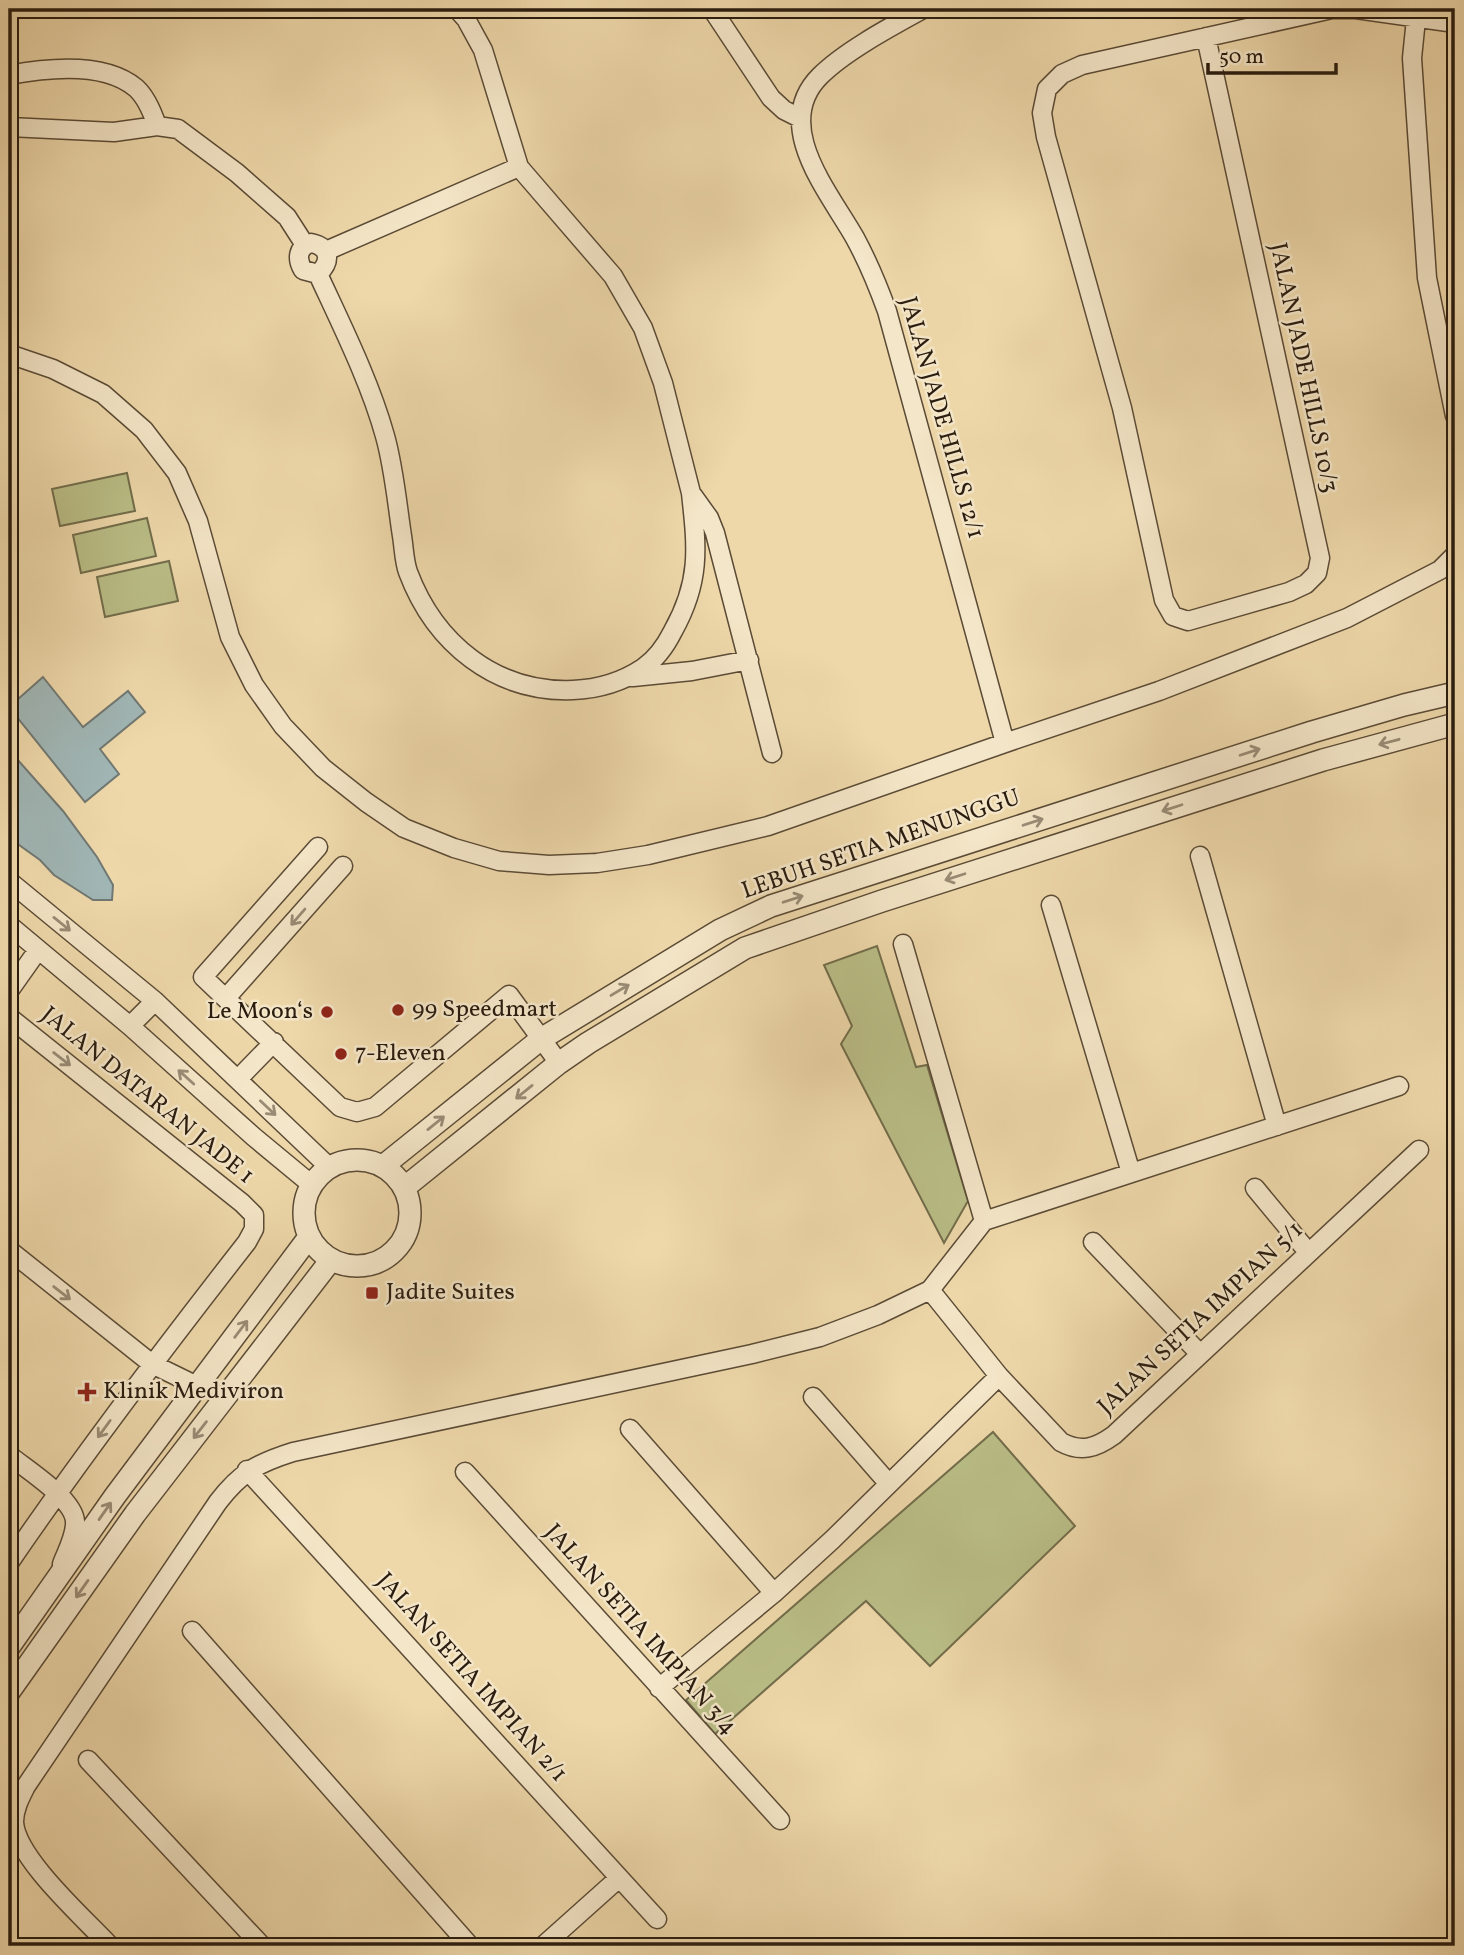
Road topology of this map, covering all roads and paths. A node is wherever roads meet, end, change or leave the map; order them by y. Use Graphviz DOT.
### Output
graph roads {
  1 [pos="457,9"];
  2 [pos="712,9"];
  3 [pos="923,9"];
  4 [pos="1416,19"];
  5 [pos="1455,23"];
  6 [pos="1206,37"];
  7 [pos="9,75"];
  8 [pos="800,118"];
  9 [pos="157,126"];
  10 [pos="9,127"];
  11 [pos="519,167"];
  12 [pos="304,245"];
  13 [pos="326,251"];
  14 [pos="318,274"];
  15 [pos="9,354"];
  16 [pos="1455,416"];
  17 [pos="691,493"];
  18 [pos="1455,555"];
  19 [pos="748,660"];
  20 [pos="629,677"];
  21 [pos="1455,693"];
  22 [pos="1455,724"];
  23 [pos="1312,732"];
  24 [pos="1005,743"];
  25 [pos="772,753"];
  26 [pos="1318,762"];
  27 [pos="318,847"];
  28 [pos="1200,856"];
  29 [pos="343,866"];
  30 [pos="9,881"];
  31 [pos="1051,905"];
  32 [pos="9,925"];
  33 [pos="903,944"];
  34 [pos="38,950"];
  35 [pos="9,991"];
  36 [pos="226,998"];
  37 [pos="155,1001"];
  38 [pos="9,1017"];
  39 [pos="130,1026"];
  40 [pos="541,1039"];
  41 [pos="274,1042"];
  42 [pos="559,1063"];
  43 [pos="238,1079"];
  44 [pos="1399,1086"];
  45 [pos="1277,1126"];
  46 [pos="1419,1150"];
  47 [pos="383,1166"];
  48 [pos="330,1167"];
  49 [pos="1131,1173"];
  50 [pos="312,1185"];
  51 [pos="404,1188"];
  52 [pos="1255,1188"];
  53 [pos="984,1220"];
  54 [pos="309,1237"];
  55 [pos="1093,1242"];
  56 [pos="9,1252"];
  57 [pos="1308,1252"];
  58 [pos="331,1260"];
  59 [pos="930,1290"];
  60 [pos="1200,1354"];
  61 [pos="152,1364"];
  62 [pos="999,1376"];
  63 [pos="197,1386"];
  64 [pos="813,1396"];
  65 [pos="630,1429"];
  66 [pos="9,1455"];
  67 [pos="247,1470"];
  68 [pos="465,1472"];
  69 [pos="889,1484"];
  70 [pos="56,1493"];
  71 [pos="9,1563"];
  72 [pos="53,1587"];
  73 [pos="774,1593"];
  74 [pos="192,1632"];
  75 [pos="9,1647"];
  76 [pos="659,1688"];
  77 [pos="9,1692"];
  78 [pos="88,1760"];
  79 [pos="780,1820"];
  80 [pos="619,1878"];
  81 [pos="657,1919"];
  82 [pos="110,1946"];
  83 [pos="262,1946"];
  84 [pos="470,1946"];
  85 [pos="543,1946"];
  1 -- 11 [label="street"];
  2 -- 8 [label="street"];
  3 -- 8 [label="street"];
  4 -- 5 [label="street"];
  4 -- 6 [label="street"];
  4 -- 16 [label="street"];
  6 -- 6 [label="street, JALAN JADE HILLS 10/3"];
  7 -- 9 [label="street"];
  8 -- 24 [label="street, JALAN JADE HILLS 12/1"];
  9 -- 10 [label="street"];
  9 -- 12 [label="street"];
  11 -- 13 [label="street"];
  11 -- 17 [label="street"];
  12 -- 13 [label="street"];
  12 -- 14 [label="street"];
  13 -- 14 [label="street"];
  14 -- 20 [label="street"];
  15 -- 24 [label="street"];
  17 -- 19 [label="street"];
  17 -- 20 [label="street"];
  18 -- 24 [label="street"];
  19 -- 20 [label="street"];
  19 -- 25 [label="street"];
  21 -- 23 [label="street, LEBUH SETIA MENUNGGU"];
  22 -- 26 [label="street, one-way"];
  23 -- 26 [label="street"];
  40 -- 23 [label="street, LEBUH SETIA MENUNGGU, one-way"];
  26 -- 42 [label="street, one-way"];
  27 -- 36 [label="street"];
  28 -- 45 [label="street"];
  29 -- 36 [label="street, one-way"];
  30 -- 37 [label="street, one-way"];
  31 -- 49 [label="street"];
  32 -- 34 [label="street"];
  33 -- 53 [label="street"];
  34 -- 35 [label="street"];
  34 -- 39 [label="street"];
  36 -- 41 [label="street"];
  37 -- 39 [label="street"];
  37 -- 43 [label="street"];
  38 -- 61 [label="street, JALAN DATARAN JADE 1, one-way"];
  50 -- 39 [label="street, one-way"];
  40 -- 41 [label="street"];
  40 -- 42 [label="street"];
  47 -- 40 [label="street, LEBUH SETIA MENUNGGU, one-way"];
  41 -- 43 [label="street"];
  42 -- 51 [label="street, one-way"];
  43 -- 48 [label="street, one-way"];
  44 -- 45 [label="street"];
  45 -- 49 [label="street"];
  46 -- 57 [label="street, JALAN SETIA IMPIAN 5/1"];
  47 -- 48 [label="street"];
  47 -- 51 [label="street"];
  48 -- 50 [label="street"];
  49 -- 53 [label="street"];
  50 -- 54 [label="street"];
  51 -- 58 [label="street"];
  52 -- 57 [label="street"];
  53 -- 59 [label="street"];
  54 -- 58 [label="street"];
  63 -- 54 [label="street, one-way"];
  55 -- 60 [label="street"];
  56 -- 61 [label="street, one-way"];
  57 -- 60 [label="street, JALAN SETIA IMPIAN 5/1"];
  58 -- 77 [label="street, one-way"];
  59 -- 62 [label="street, JALAN SETIA IMPIAN 5/1"];
  59 -- 67 [label="street"];
  60 -- 62 [label="street, JALAN SETIA IMPIAN 5/1"];
  61 -- 63 [label="street"];
  61 -- 70 [label="street, one-way"];
  62 -- 69 [label="street"];
  72 -- 63 [label="street, one-way"];
  64 -- 69 [label="street"];
  65 -- 73 [label="street"];
  66 -- 70 [label="street"];
  67 -- 80 [label="street, JALAN SETIA IMPIAN 2/1"];
  67 -- 82 [label="street"];
  68 -- 76 [label="street, JALAN SETIA IMPIAN 3/4"];
  69 -- 73 [label="street"];
  70 -- 71 [label="street"];
  70 -- 72 [label="street"];
  72 -- 75 [label="street"];
  73 -- 76 [label="street"];
  74 -- 84 [label="street"];
  76 -- 79 [label="street, JALAN SETIA IMPIAN 3/4"];
  78 -- 83 [label="street"];
  80 -- 81 [label="street, JALAN SETIA IMPIAN 2/1"];
  80 -- 85 [label="street"];
}
